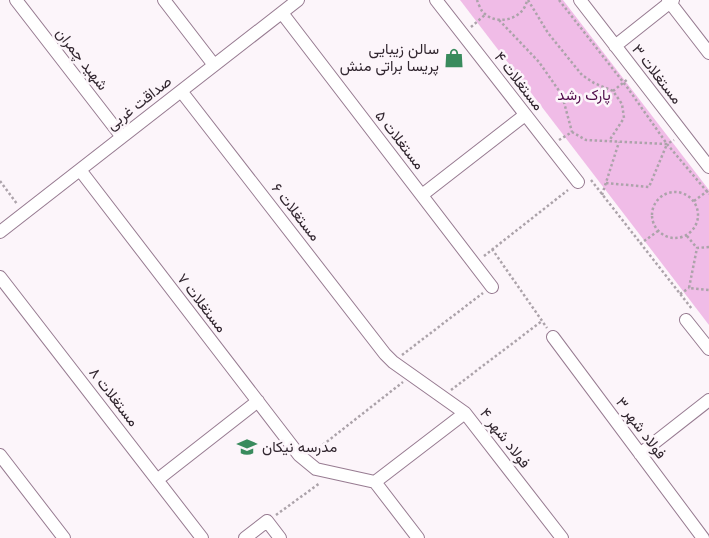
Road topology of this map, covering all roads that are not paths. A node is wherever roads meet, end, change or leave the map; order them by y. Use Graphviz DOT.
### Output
graph roads {
  1 [pos="16,0"];
  2 [pos="164,0"];
  3 [pos="298,0"];
  4 [pos="436,0"];
  5 [pos="580,0"];
  6 [pos="670,1"];
  7 [pos="282,13"];
  8 [pos="615,46"];
  9 [pos="709,53"];
  10 [pos="214,65"];
  11 [pos="181,91"];
  12 [pos="525,115"];
  13 [pos="122,137"];
  14 [pos="709,167"];
  15 [pos="80,170"];
  16 [pos="578,182"];
  17 [pos="422,195"];
  18 [pos="0,232"];
  19 [pos="0,276"];
  20 [pos="492,287"];
  21 [pos="686,320"];
  22 [pos="553,338"];
  23 [pos="709,349"];
  24 [pos="389,358"];
  25 [pos="709,400"];
  26 [pos="258,401"];
  27 [pos="466,413"];
  28 [pos="640,454"];
  29 [pos="0,455"];
  30 [pos="157,480"];
  31 [pos="375,482"];
  32 [pos="64,538"];
  33 [pos="202,538"];
  34 [pos="245,538"];
  35 [pos="280,538"];
  36 [pos="418,538"];
  37 [pos="562,538"];
  38 [pos="703,538"];
  1 -- 13 [label="street, شهید چمران"];
  2 -- 10 [label="street"];
  3 -- 7 [label="street, صداقت غربی"];
  4 -- 12 [label="street, مستغلات ۴"];
  5 -- 8 [label="street, مستغلات ۳"];
  6 -- 8 [label="street"];
  6 -- 9 [label="street"];
  7 -- 10 [label="street, صداقت غربی"];
  7 -- 17 [label="street, مستغلات ۵"];
  8 -- 14 [label="street, مستغلات ۳"];
  10 -- 11 [label="street, صداقت غربی"];
  11 -- 13 [label="street, صداقت غربی"];
  11 -- 24 [label="street, مستغلات ۶"];
  12 -- 16 [label="street, مستغلات ۴"];
  12 -- 17 [label="street"];
  13 -- 15 [label="street, صداقت غربی"];
  15 -- 18 [label="street, صداقت غربی"];
  15 -- 26 [label="street, مستغلات ۷"];
  17 -- 20 [label="street, مستغلات ۵"];
  19 -- 30 [label="street, مستغلات ۸"];
  21 -- 23 [label="street"];
  22 -- 28 [label="street, فولاد شهر ۳"];
  24 -- 27 [label="street, فولاد شهر ۴"];
  25 -- 28 [label="street"];
  26 -- 30 [label="street"];
  26 -- 31 [label="street, مستغلات ۷"];
  27 -- 31 [label="street"];
  27 -- 37 [label="street, فولاد شهر ۴"];
  28 -- 38 [label="street, فولاد شهر ۳"];
  29 -- 32 [label="street"];
  30 -- 33 [label="street, مستغلات ۸"];
  31 -- 36 [label="street"];
  34 -- 35 [label="street"];
}
